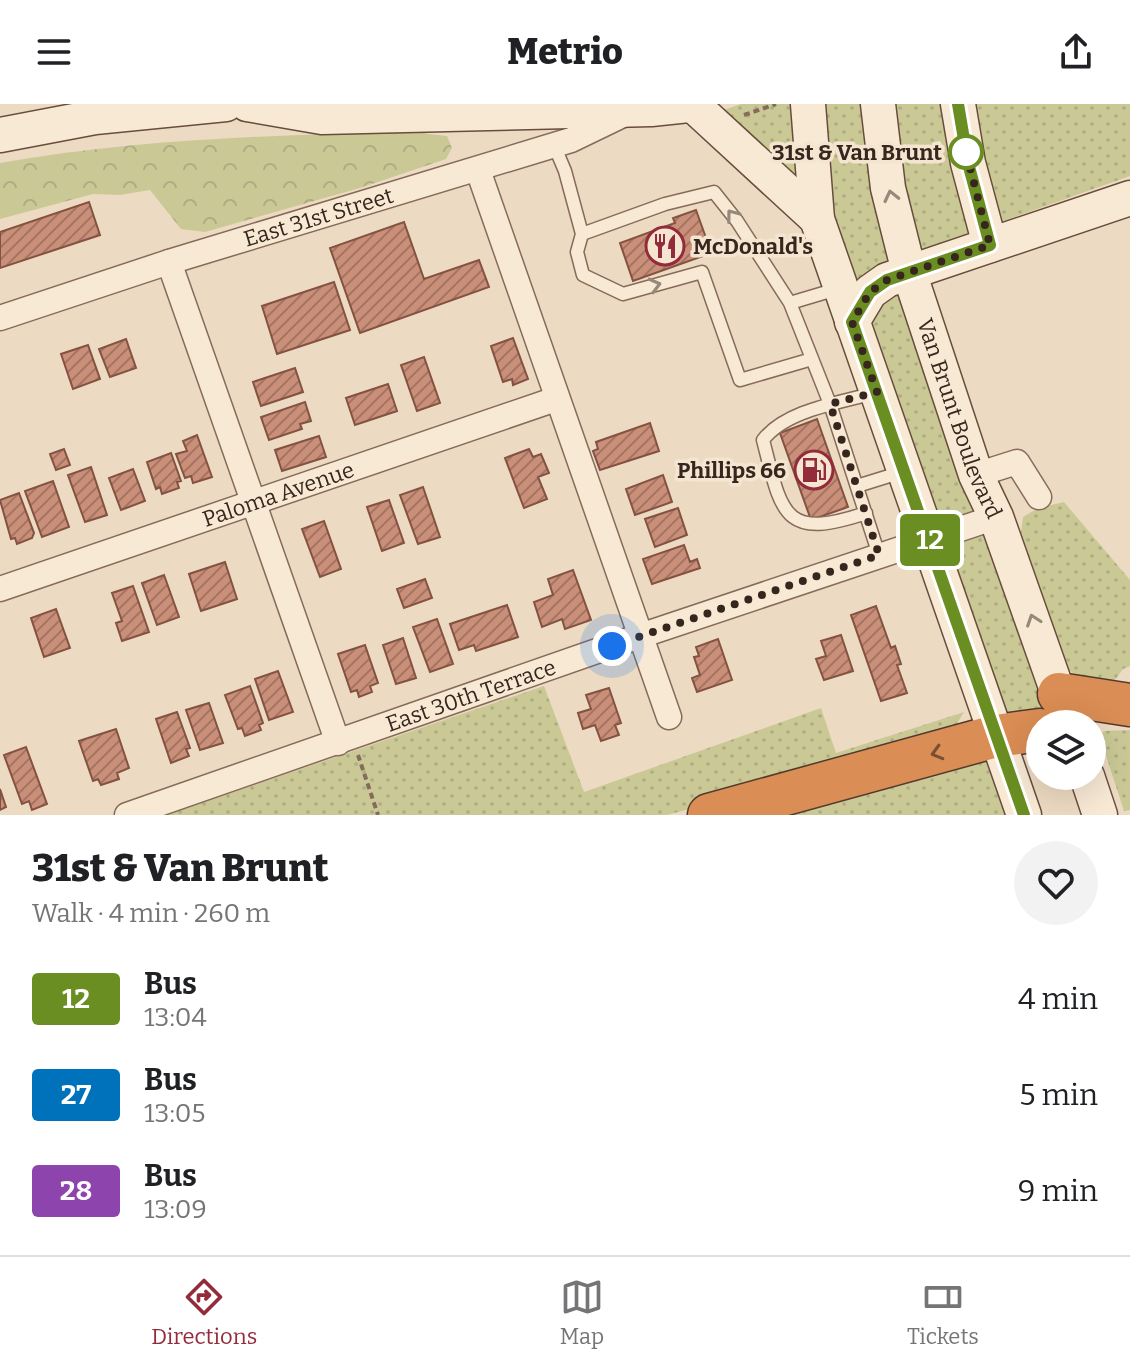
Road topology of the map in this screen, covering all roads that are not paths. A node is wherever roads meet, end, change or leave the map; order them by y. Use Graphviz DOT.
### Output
graph roads {
  1 [pos="226,104"];
  2 [pos="247,104"];
  3 [pos="695,104"];
  4 [pos="808,104"];
  5 [pos="878,104"];
  6 [pos="958,104"];
  7 [pos="633,110"];
  8 [pos="0,135"];
  9 [pos="554,145"];
  10 [pos="478,170"];
  11 [pos="1130,198"];
  12 [pos="817,219"];
  13 [pos="582,234"];
  14 [pos="990,245"];
  15 [pos="169,262"];
  16 [pos="909,272"];
  17 [pos="840,288"];
  18 [pos="790,303"];
  19 [pos="0,318"];
  20 [pos="852,322"];
  21 [pos="812,359"];
  22 [pos="877,392"];
  23 [pos="556,399"];
  24 [pos="830,404"];
  25 [pos="905,471"];
  26 [pos="976,475"];
  27 [pos="857,486"];
  28 [pos="1039,497"];
  29 [pos="254,500"];
  30 [pos="866,513"];
  31 [pos="996,517"];
  32 [pos="929,538"];
  33 [pos="879,555"];
  34 [pos="0,589"];
  35 [pos="640,636"];
  36 [pos="1130,705"];
  37 [pos="1054,710"];
  38 [pos="1096,710"];
  39 [pos="669,717"];
  40 [pos="1130,723"];
  41 [pos="1106,724"];
  42 [pos="1026,726"];
  43 [pos="996,736"];
  44 [pos="338,743"];
  45 [pos="1092,790"];
  46 [pos="127,815"];
  47 [pos="709,815"];
  48 [pos="1024,815"];
  49 [pos="1100,815"];
  1 -- 8 [label="main road"];
  2 -- 7 [label="main road, East 31st Street"];
  3 -- 7 [label="main road, East 31st Street"];
  3 -- 12 [label="main road"];
  4 -- 12 [label="main road"];
  16 -- 5 [label="main road, Van Brunt Boulevard, one-way"];
  6 -- 14 [label="main road"];
  7 -- 9 [label="street, East 31st Street"];
  9 -- 10 [label="street, East 31st Street"];
  9 -- 13 [label="lane"];
  10 -- 15 [label="street, East 31st Street"];
  10 -- 23 [label="street"];
  11 -- 14 [label="main road"];
  12 -- 17 [label="main road"];
  18 -- 13 [label="lane, one-way"];
  13 -- 21 [label="lane, one-way"];
  14 -- 16 [label="main road"];
  15 -- 19 [label="street, East 31st Street"];
  15 -- 29 [label="street"];
  16 -- 20 [label="main road"];
  16 -- 26 [label="main road, Van Brunt Boulevard"];
  17 -- 18 [label="lane"];
  17 -- 20 [label="main road"];
  18 -- 21 [label="lane"];
  20 -- 22 [label="main road"];
  21 -- 24 [label="lane"];
  22 -- 24 [label="lane"];
  22 -- 25 [label="main road"];
  23 -- 29 [label="street, Paloma Avenue"];
  23 -- 35 [label="street"];
  24 -- 27 [label="lane"];
  24 -- 30 [label="lane"];
  25 -- 27 [label="lane"];
  25 -- 32 [label="main road"];
  26 -- 28 [label="street"];
  26 -- 31 [label="main road, Van Brunt Boulevard"];
  27 -- 30 [label="lane"];
  29 -- 34 [label="street, Paloma Avenue"];
  29 -- 44 [label="street"];
  30 -- 33 [label="lane"];
  31 -- 32 [label="street, East 30th Terrace"];
  37 -- 31 [label="main road, Van Brunt Boulevard, one-way"];
  32 -- 33 [label="street, East 30th Terrace"];
  32 -- 43 [label="main road"];
  33 -- 35 [label="street, East 30th Terrace"];
  35 -- 39 [label="street"];
  35 -- 44 [label="street, East 30th Terrace"];
  36 -- 38 [label="highway"];
  40 -- 41 [label="highway"];
  42 -- 43 [label="highway"];
  43 -- 47 [label="highway, one-way"];
  43 -- 48 [label="main road"];
  44 -- 46 [label="street, East 30th Terrace"];
  45 -- 49 [label="main road"];
}
